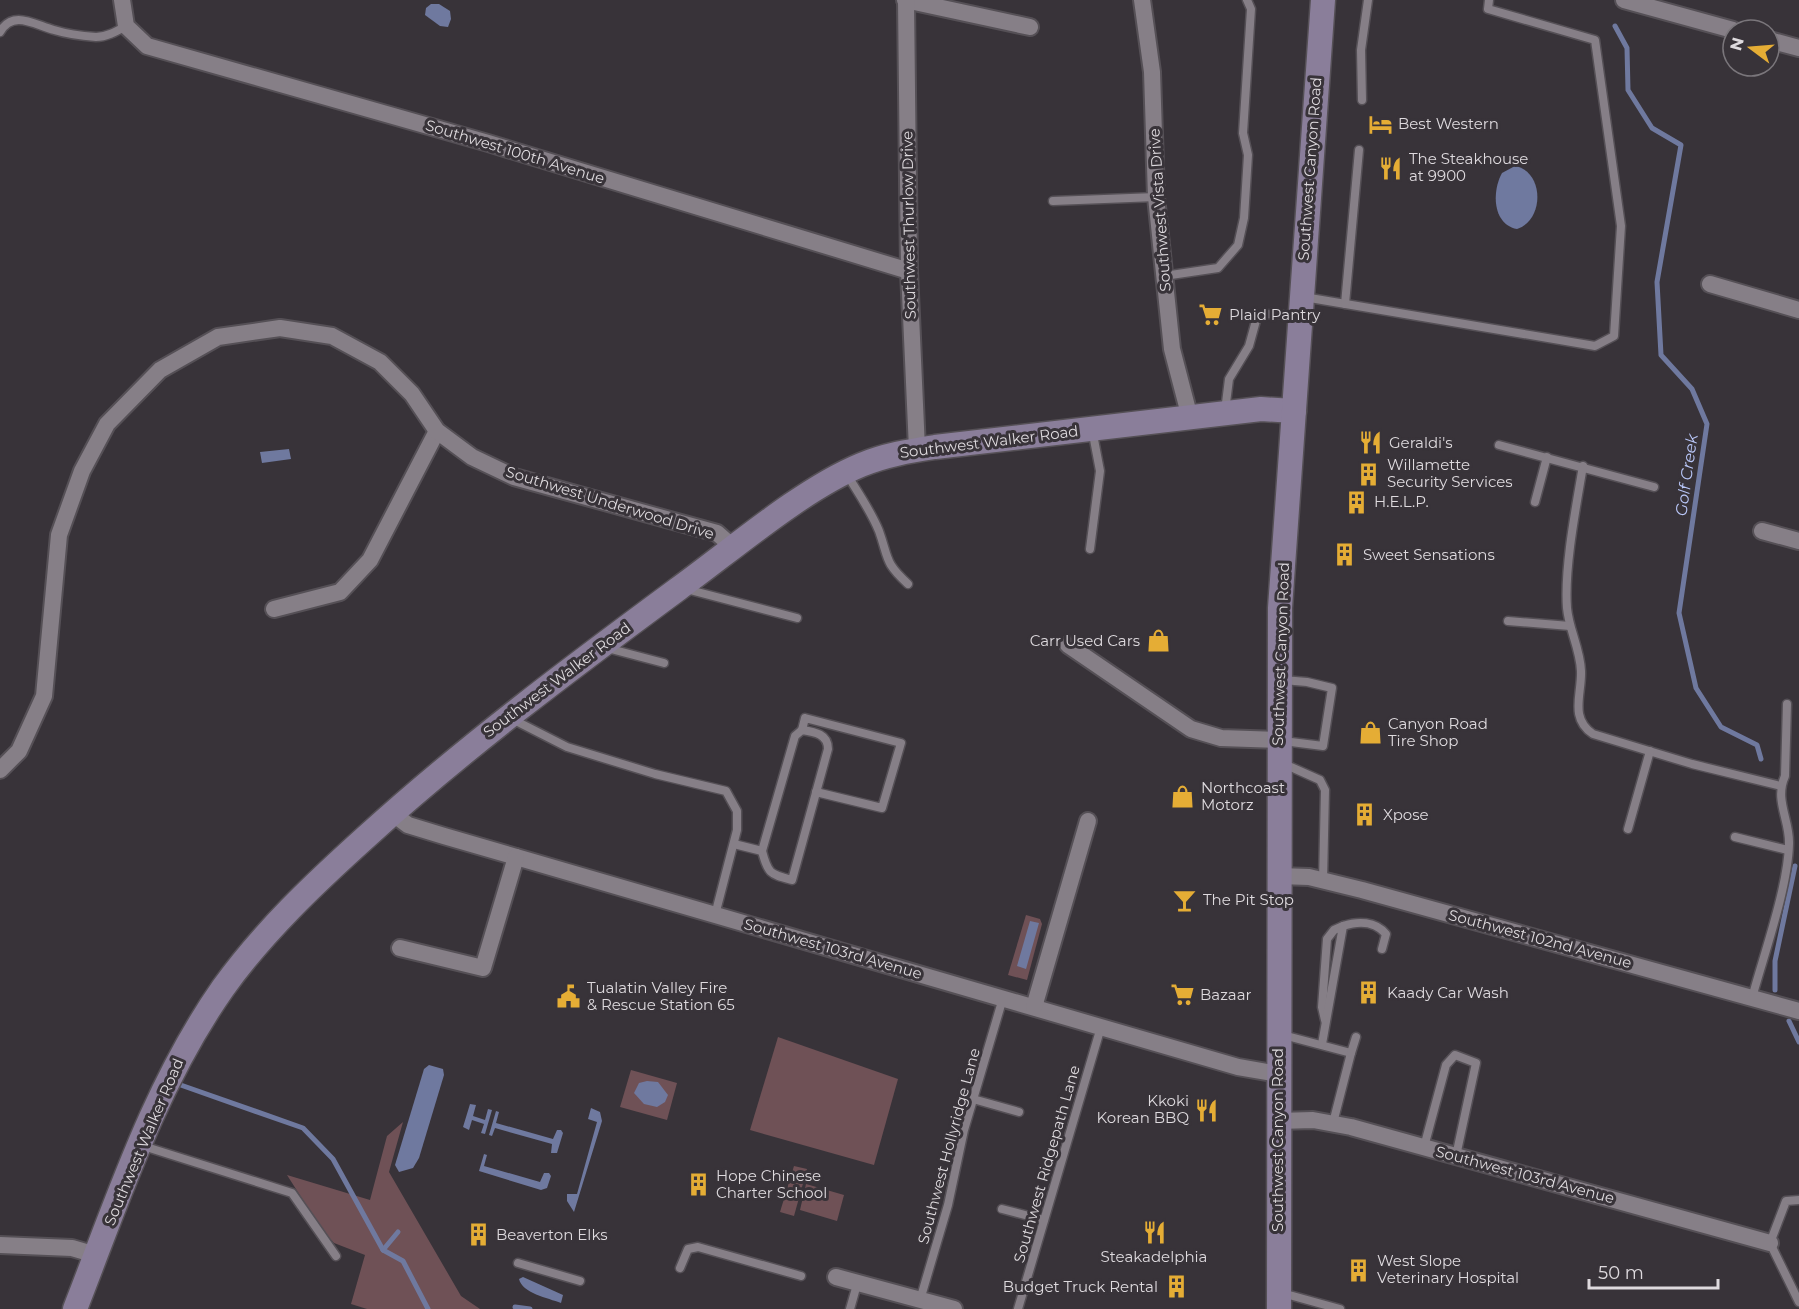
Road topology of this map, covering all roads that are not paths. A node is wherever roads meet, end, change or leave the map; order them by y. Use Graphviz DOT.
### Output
graph roads {
  1 [pos="122,0"];
  2 [pos="906,0"];
  3 [pos="1142,0"];
  4 [pos="1247,0"];
  5 [pos="1323,0"];
  6 [pos="1368,0"];
  7 [pos="1489,0"];
  8 [pos="1624,0"];
  9 [pos="126,26"];
  10 [pos="1030,27"];
  11 [pos="1721,27"];
  12 [pos="0,32"];
  13 [pos="1781,43"];
  14 [pos="1799,48"];
  15 [pos="1362,100"];
  16 [pos="1359,150"];
  17 [pos="1156,197"];
  18 [pos="1053,201"];
  19 [pos="909,271"];
  20 [pos="1164,276"];
  21 [pos="1710,284"];
  22 [pos="1345,304"];
  23 [pos="1300,306"];
  24 [pos="1799,310"];
  25 [pos="1294,411"];
  26 [pos="1225,414"];
  27 [pos="1190,418"];
  28 [pos="1092,429"];
  29 [pos="437,431"];
  30 [pos="1499,445"];
  31 [pos="917,450"];
  32 [pos="1547,457"];
  33 [pos="1583,466"];
  34 [pos="845,473"];
  35 [pos="1654,487"];
  36 [pos="1535,502"];
  37 [pos="1762,531"];
  38 [pos="1799,541"];
  39 [pos="734,548"];
  40 [pos="1090,549"];
  41 [pos="908,584"];
  42 [pos="680,588"];
  43 [pos="274,609"];
  44 [pos="797,618"];
  45 [pos="1508,621"];
  46 [pos="1570,626"];
  47 [pos="1068,645"];
  48 [pos="601,646"];
  49 [pos="664,663"];
  50 [pos="1279,680"];
  51 [pos="1787,704"];
  52 [pos="508,717"];
  53 [pos="802,730"];
  54 [pos="1278,751"];
  55 [pos="1650,751"];
  56 [pos="0,770"];
  57 [pos="1781,786"];
  58 [pos="816,792"];
  59 [pos="392,813"];
  60 [pos="1088,821"];
  61 [pos="1628,829"];
  62 [pos="1735,837"];
  63 [pos="734,844"];
  64 [pos="1788,850"];
  65 [pos="762,851"];
  66 [pos="516,857"];
  67 [pos="1279,876"];
  68 [pos="1323,881"];
  69 [pos="715,915"];
  70 [pos="1343,926"];
  71 [pos="400,948"];
  72 [pos="1382,949"];
  73 [pos="1003,998"];
  74 [pos="1752,998"];
  75 [pos="1034,1007"];
  76 [pos="1799,1009"];
  77 [pos="1326,1024"];
  78 [pos="1101,1027"];
  79 [pos="1278,1034"];
  80 [pos="1356,1037"];
  81 [pos="1322,1044"];
  82 [pos="1352,1053"];
  83 [pos="1278,1074"];
  84 [pos="973,1099"];
  85 [pos="1019,1112"];
  86 [pos="1278,1121"];
  87 [pos="1333,1123"];
  88 [pos="140,1145"];
  89 [pos="1424,1147"];
  90 [pos="1456,1156"];
  91 [pos="1799,1200"];
  92 [pos="1002,1209"];
  93 [pos="1044,1220"];
  94 [pos="1770,1243"];
  95 [pos="0,1245"];
  96 [pos="96,1255"];
  97 [pos="336,1256"];
  98 [pos="518,1263"];
  99 [pos="680,1268"];
  100 [pos="801,1276"];
  101 [pos="836,1277"];
  102 [pos="580,1281"];
  103 [pos="858,1281"];
  104 [pos="920,1300"];
  105 [pos="1279,1300"];
  106 [pos="1799,1302"];
  107 [pos="75,1309"];
  108 [pos="850,1309"];
  109 [pos="954,1309"];
  110 [pos="1018,1309"];
  111 [pos="1340,1309"];
  1 -- 9 [label="street"];
  2 -- 10 [label="street"];
  2 -- 19 [label="street, Southwest Thurlow Drive"];
  3 -- 17 [label="street, Southwest Vista Drive"];
  4 -- 20 [label="lane"];
  5 -- 23 [label="main road, Southwest Canyon Road"];
  6 -- 15 [label="lane"];
  7 -- 22 [label="lane"];
  8 -- 11 [label="street"];
  9 -- 12 [label="lane"];
  9 -- 19 [label="street, Southwest 100th Avenue"];
  13 -- 14 [label="street"];
  16 -- 22 [label="lane"];
  17 -- 18 [label="lane"];
  17 -- 20 [label="street, Southwest Vista Drive"];
  19 -- 31 [label="street, Southwest Thurlow Drive"];
  20 -- 27 [label="street, Southwest Vista Drive"];
  21 -- 24 [label="street"];
  22 -- 23 [label="lane"];
  23 -- 25 [label="main road, Southwest Canyon Road"];
  23 -- 26 [label="lane"];
  25 -- 26 [label="main road, Southwest Walker Road"];
  25 -- 50 [label="main road, Southwest Canyon Road"];
  26 -- 27 [label="main road, Southwest Walker Road"];
  27 -- 28 [label="main road, Southwest Walker Road"];
  28 -- 31 [label="main road, Southwest Walker Road"];
  28 -- 40 [label="lane"];
  29 -- 39 [label="street, Southwest Underwood Drive"];
  29 -- 43 [label="street"];
  29 -- 56 [label="street, Southwest Underwood Drive"];
  30 -- 32 [label="lane"];
  31 -- 34 [label="main road, Southwest Walker Road"];
  32 -- 33 [label="lane"];
  32 -- 36 [label="lane"];
  33 -- 35 [label="lane"];
  33 -- 46 [label="lane"];
  34 -- 39 [label="main road, Southwest Walker Road"];
  34 -- 41 [label="lane"];
  37 -- 38 [label="street"];
  39 -- 42 [label="main road, Southwest Walker Road"];
  42 -- 44 [label="lane"];
  42 -- 48 [label="main road, Southwest Walker Road"];
  45 -- 46 [label="lane"];
  46 -- 55 [label="lane"];
  47 -- 54 [label="street"];
  48 -- 49 [label="lane"];
  48 -- 52 [label="main road, Southwest Walker Road"];
  50 -- 54 [label="main road, Southwest Canyon Road"];
  50 -- 54 [label="lane"];
  51 -- 57 [label="lane"];
  52 -- 59 [label="main road, Southwest Walker Road"];
  52 -- 63 [label="lane"];
  53 -- 58 [label="lane"];
  53 -- 58 [label="lane"];
  53 -- 65 [label="lane"];
  54 -- 67 [label="main road, Southwest Canyon Road"];
  54 -- 68 [label="lane"];
  55 -- 57 [label="lane"];
  55 -- 61 [label="lane"];
  57 -- 64 [label="lane"];
  58 -- 65 [label="lane"];
  59 -- 66 [label="street, Southwest 103rd Avenue"];
  59 -- 88 [label="main road, Southwest Walker Road"];
  60 -- 75 [label="street"];
  62 -- 64 [label="lane"];
  63 -- 65 [label="lane"];
  63 -- 69 [label="lane"];
  64 -- 74 [label="lane"];
  66 -- 69 [label="street, Southwest 103rd Avenue"];
  66 -- 71 [label="street"];
  67 -- 68 [label="street, Southwest 102nd Avenue"];
  67 -- 79 [label="main road, Southwest Canyon Road"];
  68 -- 74 [label="street, Southwest 102nd Avenue"];
  69 -- 73 [label="street, Southwest 103rd Avenue"];
  70 -- 72 [label="lane"];
  70 -- 77 [label="lane"];
  70 -- 77 [label="lane"];
  73 -- 75 [label="street, Southwest 103rd Avenue"];
  73 -- 84 [label="lane, Southwest Hollyridge Lane"];
  74 -- 76 [label="street, Southwest 102nd Avenue"];
  75 -- 78 [label="street, Southwest 103rd Avenue"];
  77 -- 81 [label="lane"];
  78 -- 83 [label="street, Southwest 103rd Avenue"];
  78 -- 93 [label="lane, Southwest Ridgepath Lane"];
  79 -- 81 [label="lane"];
  79 -- 83 [label="main road, Southwest Canyon Road"];
  80 -- 82 [label="lane"];
  81 -- 82 [label="lane"];
  82 -- 87 [label="lane"];
  83 -- 86 [label="main road, Southwest Canyon Road"];
  84 -- 85 [label="lane"];
  84 -- 104 [label="lane, Southwest Hollyridge Lane"];
  86 -- 87 [label="street, Southwest 103rd Avenue"];
  86 -- 105 [label="main road, Southwest Canyon Road"];
  87 -- 89 [label="street, Southwest 103rd Avenue"];
  88 -- 96 [label="main road, Southwest Walker Road"];
  88 -- 97 [label="lane"];
  89 -- 90 [label="street, Southwest 103rd Avenue"];
  89 -- 90 [label="lane"];
  90 -- 94 [label="street, Southwest 103rd Avenue"];
  91 -- 94 [label="lane"];
  92 -- 93 [label="lane"];
  93 -- 110 [label="lane, Southwest Ridgepath Lane"];
  94 -- 106 [label="lane"];
  95 -- 96 [label="street"];
  96 -- 107 [label="main road, Southwest Walker Road"];
  98 -- 102 [label="lane"];
  99 -- 100 [label="lane"];
  101 -- 103 [label="street"];
  103 -- 104 [label="street"];
  103 -- 108 [label="lane"];
  104 -- 109 [label="street"];
  105 -- 111 [label="lane"];
}
